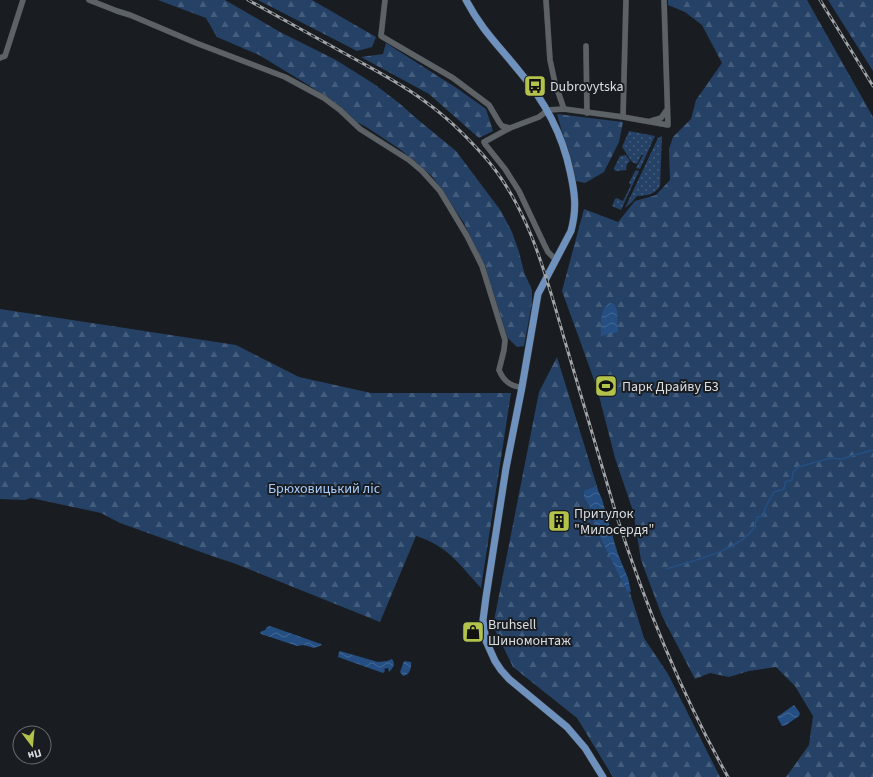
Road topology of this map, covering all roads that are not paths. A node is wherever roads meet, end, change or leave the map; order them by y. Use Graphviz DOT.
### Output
graph roads {
  1 [pos="22,0"];
  2 [pos="89,0"];
  3 [pos="385,0"];
  4 [pos="466,0"];
  5 [pos="546,0"];
  6 [pos="664,0"];
  7 [pos="624,1"];
  8 [pos="586,46"];
  9 [pos="0,58"];
  10 [pos="564,109"];
  11 [pos="667,109"];
  12 [pos="548,110"];
  13 [pos="587,113"];
  14 [pos="623,117"];
  15 [pos="649,121"];
  16 [pos="510,128"];
  17 [pos="556,260"];
  18 [pos="522,387"];
  19 [pos="603,777"];
  1 -- 9 [label="street"];
  2 -- 18 [label="street"];
  3 -- 16 [label="street"];
  4 -- 12 [label="main road"];
  5 -- 10 [label="street"];
  6 -- 11 [label="street"];
  7 -- 14 [label="street"];
  8 -- 13 [label="street"];
  10 -- 12 [label="street"];
  10 -- 13 [label="street"];
  11 -- 15 [label="street"];
  11 -- 15 [label="street"];
  12 -- 16 [label="street"];
  12 -- 17 [label="main road"];
  13 -- 14 [label="street"];
  14 -- 15 [label="street"];
  16 -- 17 [label="street"];
  17 -- 18 [label="main road"];
  18 -- 19 [label="main road"];
}
